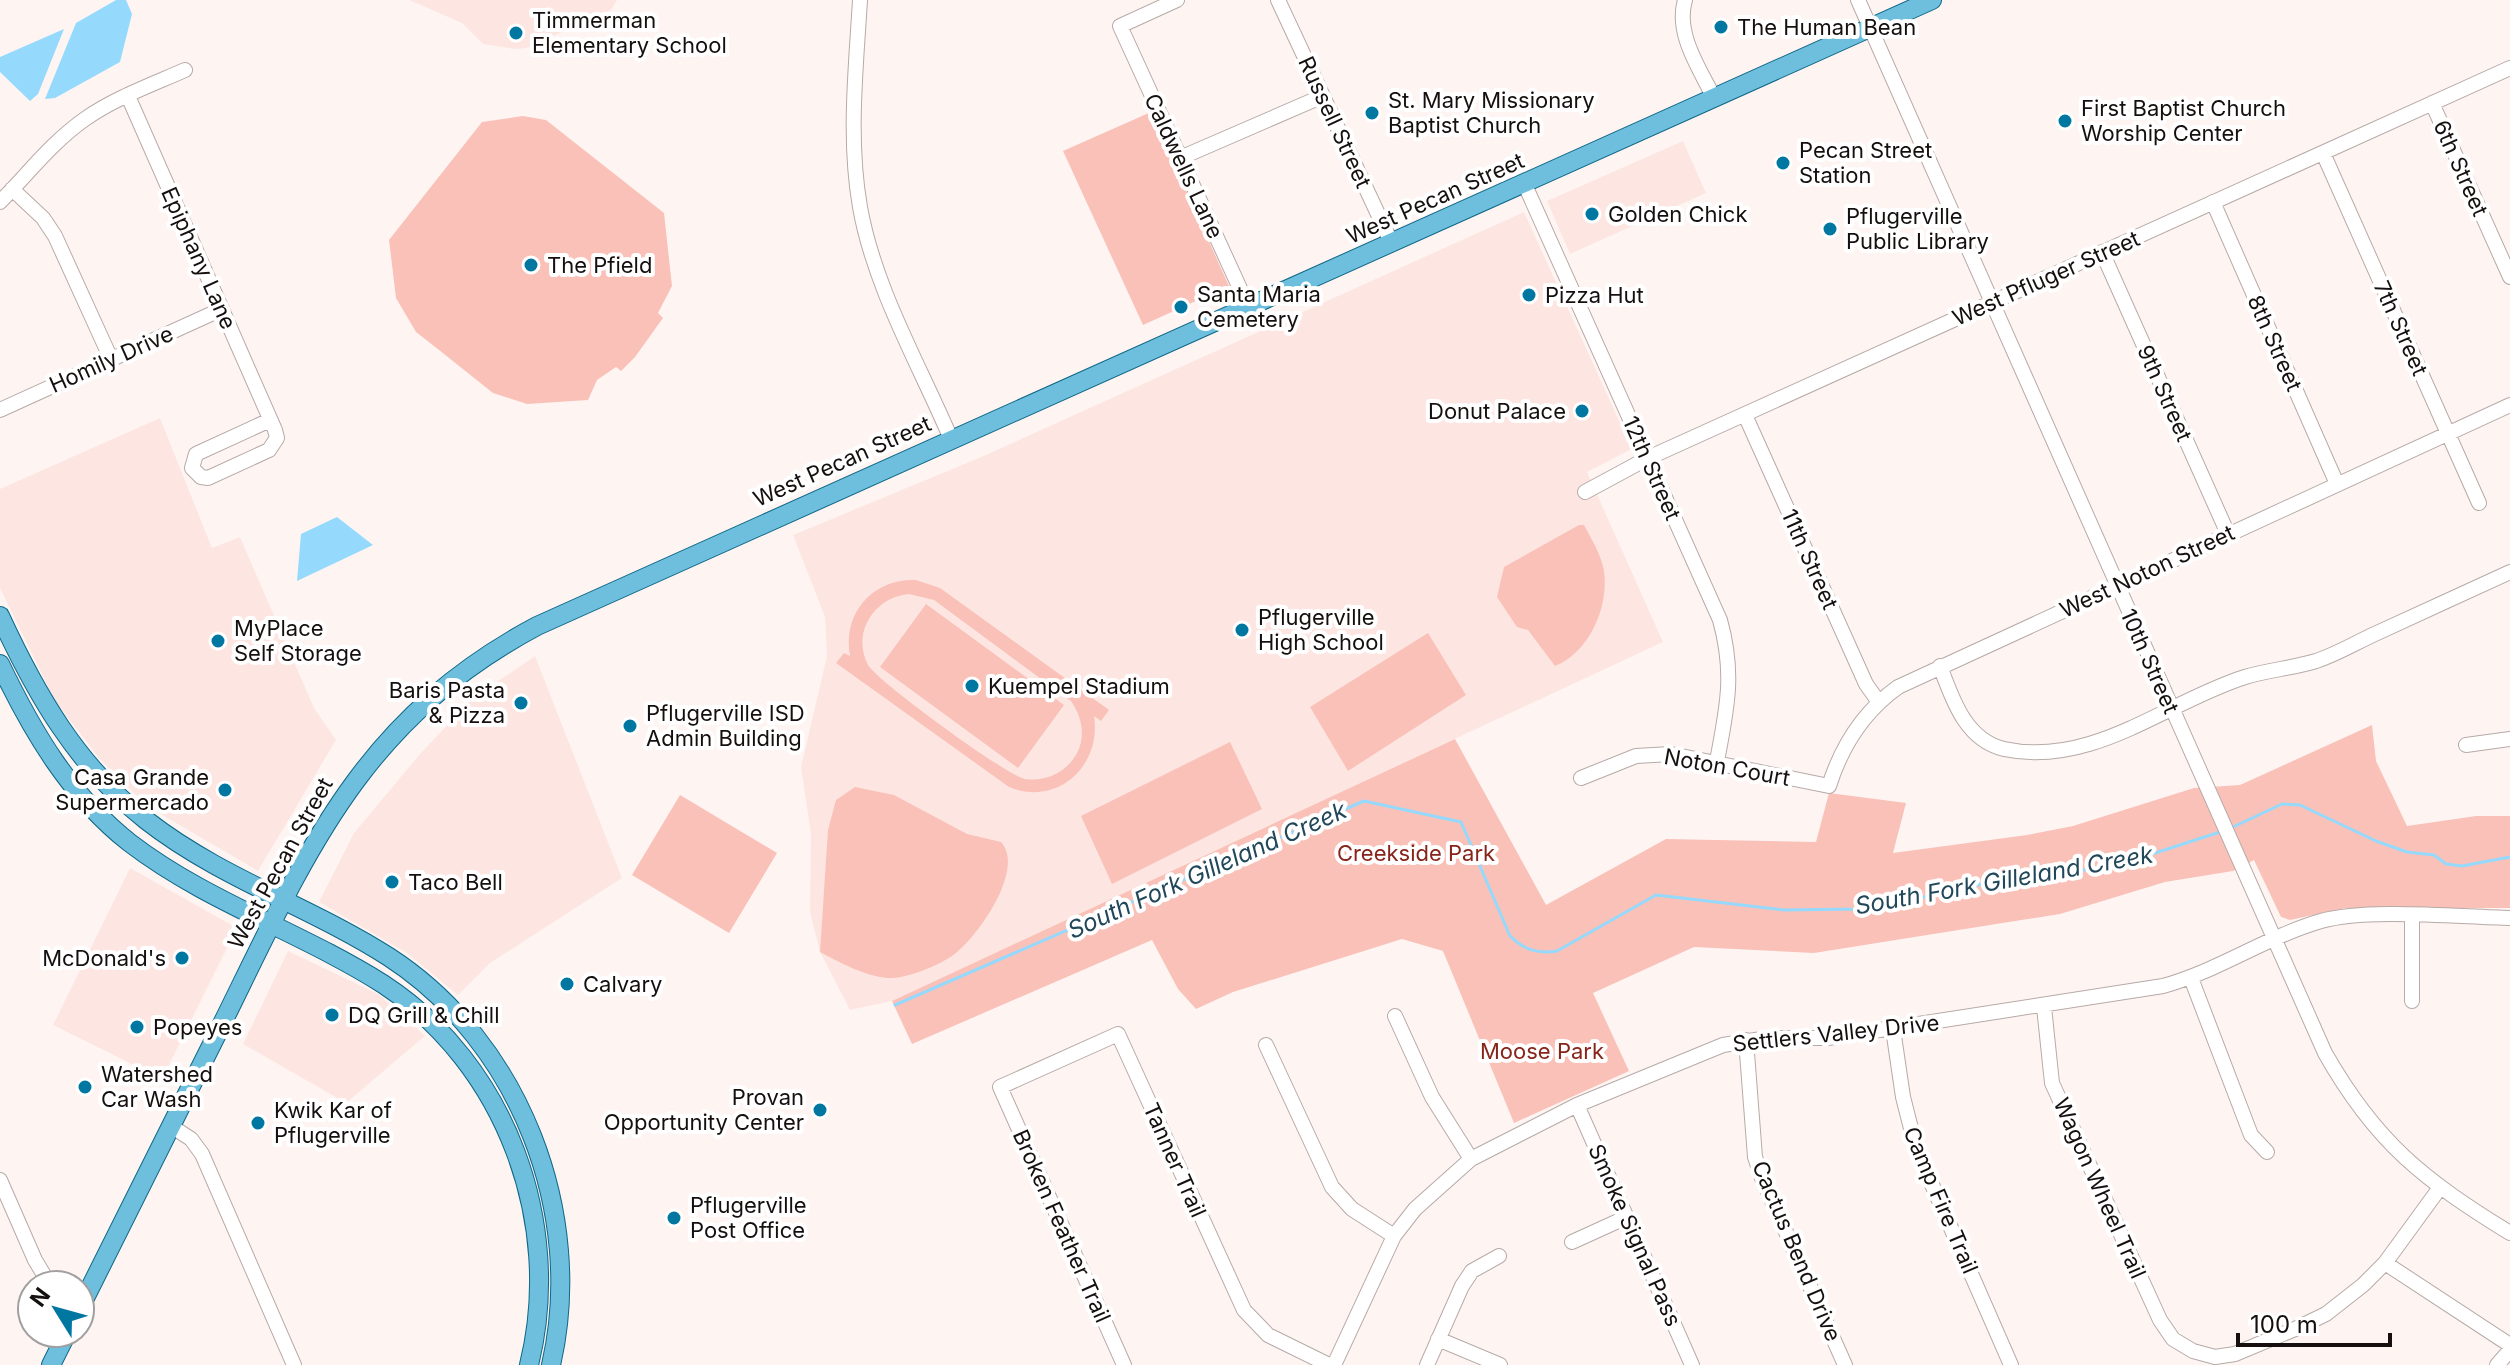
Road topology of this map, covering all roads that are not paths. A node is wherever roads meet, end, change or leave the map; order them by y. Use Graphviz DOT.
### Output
graph roads {
  1 [pos="860,0"];
  2 [pos="1177,0"];
  3 [pos="1278,0"];
  4 [pos="1685,0"];
  5 [pos="1858,0"];
  6 [pos="1932,0"];
  7 [pos="1870,28"];
  8 [pos="2510,68"];
  9 [pos="185,70"];
  10 [pos="128,96"];
  11 [pos="1323,96"];
  12 [pos="1714,98"];
  13 [pos="2432,103"];
  14 [pos="2323,153"];
  15 [pos="1180,158"];
  16 [pos="1525,185"];
  17 [pos="12,189"];
  18 [pos="0,202"];
  19 [pos="2213,202"];
  20 [pos="1392,244"];
  21 [pos="2102,252"];
  22 [pos="2510,277"];
  23 [pos="1992,303"];
  24 [pos="1248,306"];
  25 [pos="222,309"];
  26 [pos="111,359"];
  27 [pos="2510,405"];
  28 [pos="0,410"];
  29 [pos="1745,415"];
  30 [pos="270,420"];
  31 [pos="2448,434"];
  32 [pos="230,438"];
  33 [pos="951,439"];
  34 [pos="1648,458"];
  35 [pos="241,463"];
  36 [pos="2337,484"];
  37 [pos="1585,492"];
  38 [pos="2479,503"];
  39 [pos="2228,534"];
  40 [pos="2510,572"];
  41 [pos="2117,585"];
  42 [pos="0,616"];
  43 [pos="0,664"];
  44 [pos="1940,666"];
  45 [pos="1878,701"];
  46 [pos="2172,710"];
  47 [pos="2510,739"];
  48 [pos="2466,745"];
  49 [pos="85,761"];
  50 [pos="1717,761"];
  51 [pos="65,777"];
  52 [pos="1581,778"];
  53 [pos="1829,786"];
  54 [pos="284,901"];
  55 [pos="2412,916"];
  56 [pos="2510,918"];
  57 [pos="272,927"];
  58 [pos="2276,938"];
  59 [pos="2191,978"];
  60 [pos="2412,1001"];
  61 [pos="444,1002"];
  62 [pos="2044,1007"];
  63 [pos="1395,1016"];
  64 [pos="430,1020"];
  65 [pos="1893,1029"];
  66 [pos="1746,1040"];
  67 [pos="1266,1045"];
  68 [pos="1000,1087"];
  69 [pos="1577,1105"];
  70 [pos="171,1126"];
  71 [pos="2267,1152"];
  72 [pos="1471,1159"];
  73 [pos="0,1180"];
  74 [pos="2439,1189"];
  75 [pos="554,1206"];
  76 [pos="533,1209"];
  77 [pos="1627,1217"];
  78 [pos="2510,1233"];
  79 [pos="1394,1236"];
  80 [pos="1572,1242"];
  81 [pos="1499,1256"];
  82 [pos="2385,1263"];
  83 [pos="42,1269"];
  84 [pos="96,1276"];
  85 [pos="1438,1339"];
  86 [pos="2510,1348"];
  87 [pos="2190,1358"];
  88 [pos="530,1361"];
  89 [pos="552,1363"];
  90 [pos="294,1365"];
  91 [pos="1124,1365"];
  92 [pos="1332,1365"];
  93 [pos="1427,1365"];
  94 [pos="1500,1365"];
  95 [pos="1692,1365"];
  96 [pos="1845,1365"];
  97 [pos="2011,1365"];
  98 [pos="2497,1365"];
  1 -- 33 [label="street"];
  2 -- 15 [label="street, Caldwells Lane"];
  3 -- 11 [label="street, Russell Street"];
  4 -- 12 [label="street"];
  5 -- 7 [label="street, 10th Street"];
  6 -- 7 [label="main road, West Pecan Street"];
  7 -- 12 [label="main road, West Pecan Street"];
  7 -- 23 [label="street, 10th Street"];
  8 -- 13 [label="street, West Pfluger Street"];
  9 -- 10 [label="street"];
  10 -- 17 [label="street"];
  10 -- 25 [label="street, Epiphany Lane"];
  11 -- 15 [label="street"];
  11 -- 20 [label="street, Russell Street"];
  12 -- 16 [label="main road, West Pecan Street"];
  13 -- 14 [label="street, West Pfluger Street"];
  13 -- 22 [label="street, 6th Street"];
  14 -- 19 [label="street, West Pfluger Street"];
  14 -- 31 [label="street, 7th Street"];
  15 -- 24 [label="street, Caldwells Lane"];
  16 -- 20 [label="main road, West Pecan Street"];
  16 -- 34 [label="street, 12th Street"];
  17 -- 18 [label="street"];
  17 -- 26 [label="street"];
  19 -- 21 [label="street, West Pfluger Street"];
  19 -- 36 [label="street, 8th Street"];
  20 -- 24 [label="main road, West Pecan Street"];
  21 -- 23 [label="street, West Pfluger Street"];
  21 -- 39 [label="street, 9th Street"];
  23 -- 29 [label="street, West Pfluger Street"];
  23 -- 41 [label="street, 10th Street"];
  24 -- 33 [label="main road, West Pecan Street"];
  25 -- 26 [label="street, Homily Drive"];
  25 -- 30 [label="street, Epiphany Lane"];
  26 -- 28 [label="street, Homily Drive"];
  27 -- 31 [label="street, West Noton Street"];
  29 -- 34 [label="street, West Pfluger Street"];
  29 -- 45 [label="street, 11th Street"];
  30 -- 32 [label="street"];
  30 -- 35 [label="street"];
  31 -- 36 [label="street, West Noton Street"];
  31 -- 38 [label="street, 7th Street"];
  32 -- 35 [label="street"];
  32 -- 35 [label="street"];
  33 -- 54 [label="main road, West Pecan Street"];
  34 -- 37 [label="street, West Pfluger Street"];
  34 -- 50 [label="street, 12th Street"];
  36 -- 39 [label="street, West Noton Street"];
  39 -- 41 [label="street, West Noton Street"];
  40 -- 46 [label="street"];
  41 -- 44 [label="street, West Noton Street"];
  41 -- 46 [label="street, 10th Street"];
  42 -- 49 [label="main road"];
  43 -- 51 [label="main road"];
  44 -- 45 [label="street, West Noton Street"];
  44 -- 46 [label="street"];
  45 -- 53 [label="street, West Noton Street"];
  46 -- 58 [label="street, 10th Street"];
  47 -- 48 [label="street"];
  49 -- 51 [label="main road"];
  49 -- 54 [label="main road"];
  50 -- 52 [label="street, Noton Court"];
  50 -- 53 [label="street, Noton Court"];
  51 -- 57 [label="main road"];
  54 -- 57 [label="main road, West Pecan Street"];
  54 -- 61 [label="main road"];
  55 -- 56 [label="street, Settlers Valley Drive"];
  55 -- 58 [label="street, Settlers Valley Drive"];
  55 -- 60 [label="street"];
  57 -- 64 [label="main road"];
  57 -- 70 [label="main road, West Pecan Street"];
  58 -- 59 [label="street, Settlers Valley Drive"];
  58 -- 74 [label="street, 10th Street"];
  59 -- 62 [label="street, Settlers Valley Drive"];
  59 -- 71 [label="street"];
  61 -- 64 [label="main road"];
  61 -- 75 [label="main road"];
  62 -- 65 [label="street, Settlers Valley Drive"];
  62 -- 87 [label="street, Wagon Wheel Trail"];
  63 -- 72 [label="street"];
  64 -- 76 [label="main road"];
  65 -- 66 [label="street, Settlers Valley Drive"];
  65 -- 97 [label="street, Camp Fire Trail"];
  66 -- 69 [label="street, Settlers Valley Drive"];
  66 -- 96 [label="street, Cactus Bend Drive"];
  67 -- 79 [label="street"];
  68 -- 91 [label="street, Broken Feather Trail"];
  68 -- 92 [label="street, Tanner Trail"];
  69 -- 72 [label="street, Settlers Valley Drive"];
  69 -- 77 [label="street, Smoke Signal Pass"];
  70 -- 84 [label="main road, West Pecan Street"];
  70 -- 90 [label="street"];
  72 -- 79 [label="street, Settlers Valley Drive"];
  73 -- 83 [label="street"];
  74 -- 78 [label="street, 10th Street"];
  74 -- 82 [label="street"];
  75 -- 76 [label="main road"];
  75 -- 89 [label="main road"];
  76 -- 88 [label="main road"];
  77 -- 80 [label="street"];
  77 -- 95 [label="street, Smoke Signal Pass"];
  79 -- 92 [label="street, Settlers Valley Drive"];
  81 -- 85 [label="street"];
  82 -- 86 [label="street"];
  82 -- 87 [label="street"];
  85 -- 93 [label="street"];
  85 -- 94 [label="street"];
  86 -- 98 [label="street"];
  88 -- 89 [label="main road"];
}
